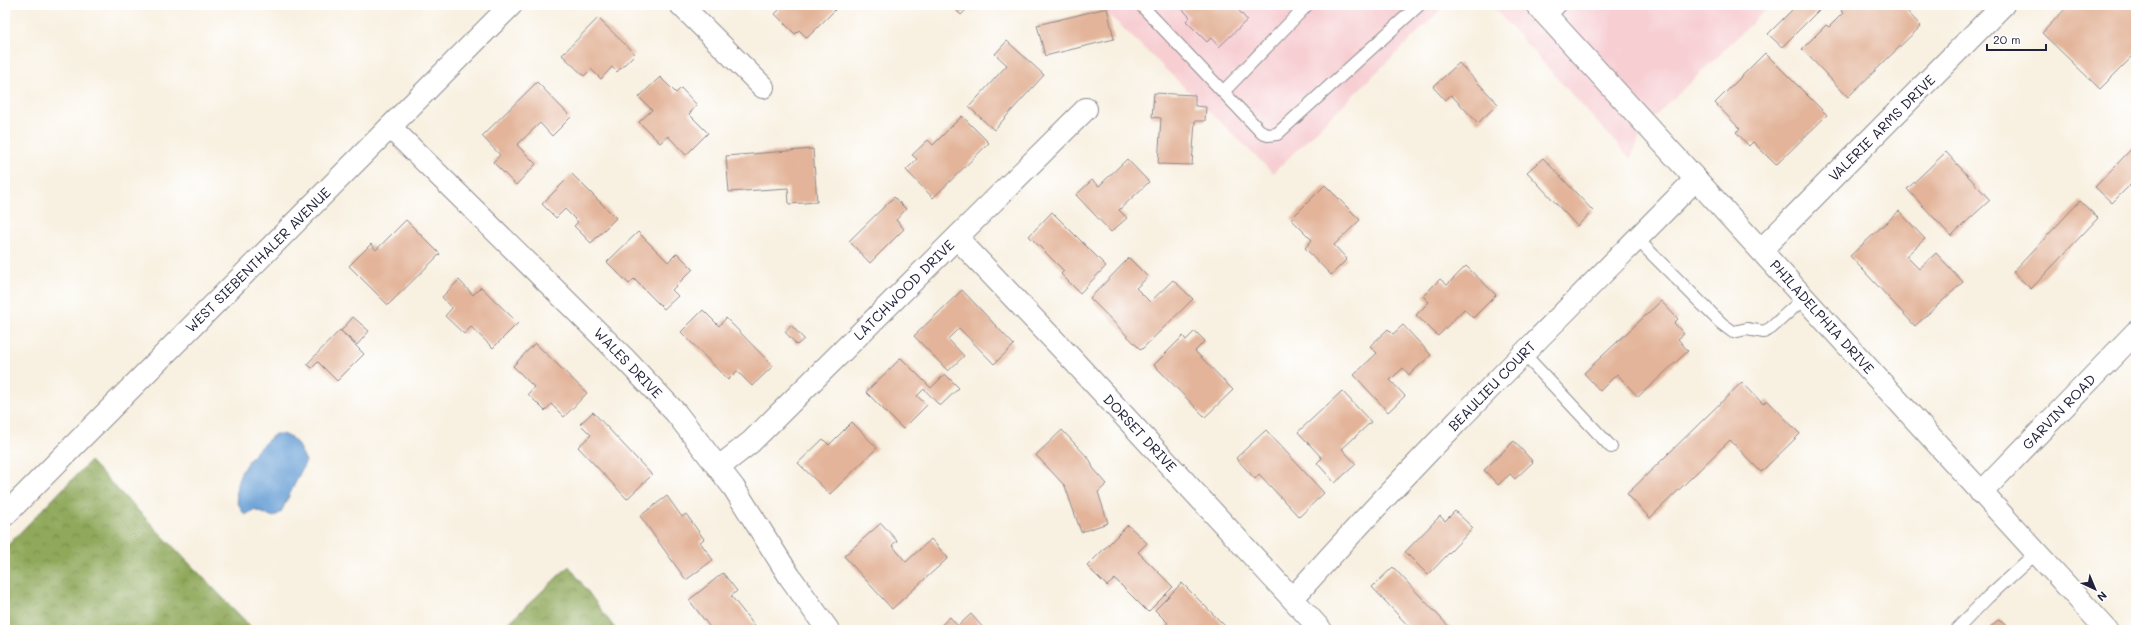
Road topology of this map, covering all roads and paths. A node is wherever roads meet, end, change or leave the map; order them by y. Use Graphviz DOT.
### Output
graph roads {
  1 [pos="511,5"];
  2 [pos="681,5"];
  3 [pos="1141,5"];
  4 [pos="1307,5"];
  5 [pos="1419,5"];
  6 [pos="2003,5"];
  7 [pos="1549,9"];
  8 [pos="763,88"];
  9 [pos="1223,92"];
  10 [pos="1086,109"];
  11 [pos="390,127"];
  12 [pos="1696,179"];
  13 [pos="957,238"];
  14 [pos="1637,239"];
  15 [pos="1761,250"];
  16 [pos="1804,298"];
  17 [pos="2136,332"];
  18 [pos="1523,353"];
  19 [pos="1611,446"];
  20 [pos="719,467"];
  21 [pos="1981,493"];
  22 [pos="5,515"];
  23 [pos="2036,553"];
  24 [pos="1293,598"];
  25 [pos="828,630"];
  26 [pos="1321,630"];
  27 [pos="1956,630"];
  28 [pos="2107,630"];
  1 -- 11 [label="street, WEST SIEBENTHALER AVENUE"];
  2 -- 8 [label="street"];
  3 -- 9 [label="lane"];
  4 -- 9 [label="lane"];
  5 -- 9 [label="lane"];
  6 -- 15 [label="street, VALERIE ARMS DRIVE"];
  7 -- 12 [label="street, PHILADELPHIA DRIVE"];
  10 -- 13 [label="street, LATCHWOOD DRIVE"];
  11 -- 20 [label="street, WALES DRIVE"];
  11 -- 22 [label="street, WEST SIEBENTHALER AVENUE"];
  12 -- 14 [label="street, BEAULIEU COURT"];
  12 -- 15 [label="street, PHILADELPHIA DRIVE"];
  13 -- 20 [label="street, LATCHWOOD DRIVE"];
  13 -- 24 [label="street, DORSET DRIVE"];
  14 -- 16 [label="lane"];
  14 -- 18 [label="street, BEAULIEU COURT"];
  15 -- 16 [label="street, PHILADELPHIA DRIVE"];
  16 -- 21 [label="street, PHILADELPHIA DRIVE"];
  17 -- 21 [label="street, GARVIN ROAD"];
  18 -- 19 [label="lane"];
  18 -- 24 [label="street, BEAULIEU COURT"];
  20 -- 25 [label="street, WALES DRIVE"];
  21 -- 23 [label="street, PHILADELPHIA DRIVE"];
  23 -- 27 [label="lane"];
  23 -- 28 [label="street, PHILADELPHIA DRIVE"];
  24 -- 26 [label="street, DORSET DRIVE"];
}
